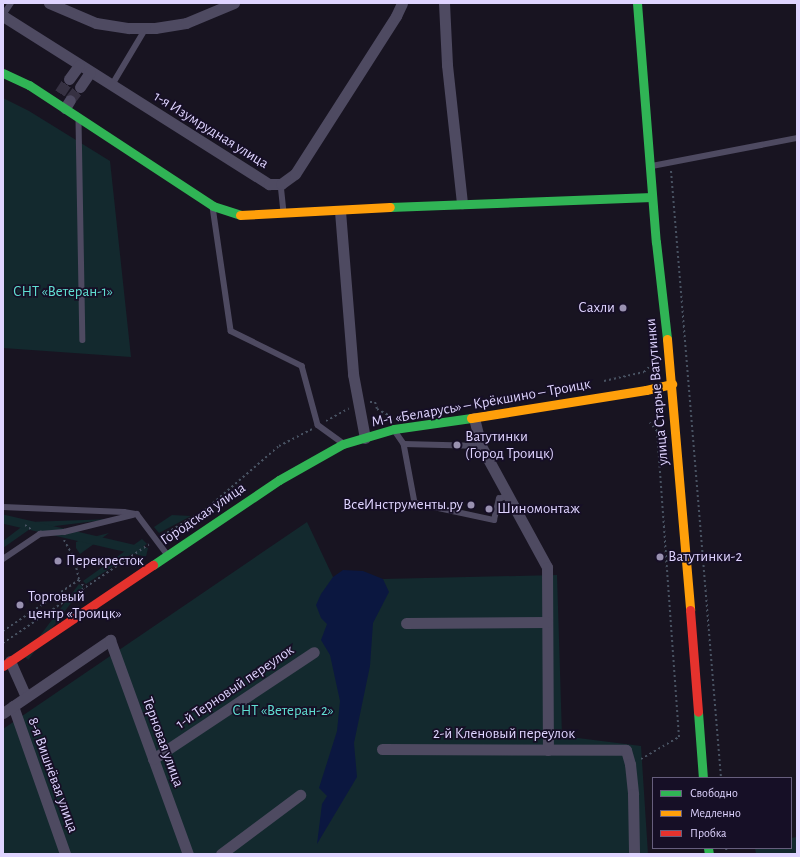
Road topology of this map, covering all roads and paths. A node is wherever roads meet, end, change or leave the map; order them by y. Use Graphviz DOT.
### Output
graph roads {
  1 [pos="11,3"];
  2 [pos="49,3"];
  3 [pos="234,3"];
  4 [pos="402,3"];
  5 [pos="444,3"];
  6 [pos="637,3"];
  7 [pos="3,15"];
  8 [pos="146,28"];
  9 [pos="78,65"];
  10 [pos="90,72"];
  11 [pos="3,73"];
  12 [pos="69,80"];
  13 [pos="112,85"];
  14 [pos="80,87"];
  15 [pos="79,118"];
  16 [pos="797,138"];
  17 [pos="671,162"];
  18 [pos="650,166"];
  19 [pos="281,184"];
  20 [pos="652,197"];
  21 [pos="462,203"];
  22 [pos="212,206"];
  23 [pos="340,211"];
  24 [pos="284,213"];
  25 [pos="83,340"];
  26 [pos="644,372"];
  27 [pos="599,383"];
  28 [pos="672,384"];
  29 [pos="358,403"];
  30 [pos="391,416"];
  31 [pos="474,418"];
  32 [pos="650,423"];
  33 [pos="318,425"];
  34 [pos="394,429"];
  35 [pos="365,438"];
  36 [pos="343,444"];
  37 [pos="404,444"];
  38 [pos="480,446"];
  39 [pos="279,480"];
  40 [pos="506,496"];
  41 [pos="3,507"];
  42 [pos="137,514"];
  43 [pos="24,525"];
  44 [pos="30,529"];
  45 [pos="67,536"];
  46 [pos="167,554"];
  47 [pos="3,559"];
  48 [pos="79,580"];
  49 [pos="85,588"];
  50 [pos="547,622"];
  51 [pos="406,623"];
  52 [pos="3,631"];
  53 [pos="6,641"];
  54 [pos="8,644"];
  55 [pos="314,652"];
  56 [pos="6,664"];
  57 [pos="26,697"];
  58 [pos="13,706"];
  59 [pos="3,713"];
  60 [pos="382,749"];
  61 [pos="548,750"];
  62 [pos="153,759"];
  63 [pos="630,764"];
  64 [pos="703,777"];
  65 [pos="721,777"];
  66 [pos="300,795"];
  67 [pos="65,854"];
  68 [pos="188,854"];
  69 [pos="220,854"];
  70 [pos="634,854"];
  1 -- 7 [label="lane"];
  2 -- 8 [label="street"];
  3 -- 8 [label="street"];
  4 -- 19 [label="street, 1-я Изумрудная улица"];
  5 -- 21 [label="street"];
  6 -- 18 [label="main road, улица Старые Ватутинки"];
  7 -- 9 [label="street, 1-я Изумрудная улица"];
  8 -- 13 [label="lane"];
  9 -- 10 [label="street, 1-я Изумрудная улица"];
  9 -- 12 [label="street"];
  10 -- 13 [label="street, 1-я Изумрудная улица"];
  10 -- 14 [label="street"];
  11 -- 15 [label="main road"];
  13 -- 19 [label="street, 1-я Изумрудная улица"];
  15 -- 22 [label="main road"];
  15 -- 25 [label="lane"];
  16 -- 17 [label="lane"];
  17 -- 18 [label="lane"];
  17 -- 65 [label="path"];
  18 -- 20 [label="main road, улица Старые Ватутинки"];
  19 -- 24 [label="lane"];
  20 -- 21 [label="main road"];
  20 -- 28 [label="main road, улица Старые Ватутинки"];
  21 -- 23 [label="main road"];
  22 -- 24 [label="main road"];
  22 -- 33 [label="lane"];
  23 -- 24 [label="main road"];
  23 -- 29 [label="street"];
  26 -- 27 [label="path"];
  28 -- 31 [label="main road, М-1 «Беларусь» – Крёкшино – Троицк"];
  28 -- 64 [label="main road, улица Старые Ватутинки"];
  29 -- 30 [label="path"];
  29 -- 33 [label="path"];
  29 -- 35 [label="street"];
  31 -- 34 [label="main road, М-1 «Беларусь» – Крёкшино – Троицк"];
  31 -- 38 [label="street"];
  32 -- 63 [label="path"];
  33 -- 36 [label="lane"];
  34 -- 35 [label="main road, М-1 «Беларусь» – Крёкшино – Троицк"];
  34 -- 37 [label="lane"];
  35 -- 36 [label="main road, М-1 «Беларусь» – Крёкшино – Троицк"];
  36 -- 39 [label="main road, М-1 «Беларусь» – Крёкшино – Троицк"];
  37 -- 38 [label="lane"];
  37 -- 40 [label="lane"];
  38 -- 40 [label="street"];
  39 -- 46 [label="main road, Городская улица"];
  40 -- 50 [label="street"];
  41 -- 42 [label="lane"];
  42 -- 46 [label="lane"];
  42 -- 47 [label="lane"];
  43 -- 44 [label="path"];
  45 -- 48 [label="path"];
  46 -- 56 [label="main road, Городская улица"];
  48 -- 49 [label="path"];
  48 -- 52 [label="path"];
  50 -- 51 [label="street"];
  50 -- 61 [label="street"];
  53 -- 54 [label="path"];
  55 -- 62 [label="street, 1-й Терновый переулок"];
  56 -- 57 [label="street"];
  57 -- 58 [label="street"];
  57 -- 62 [label="street, Терновая улица"];
  58 -- 59 [label="street"];
  58 -- 67 [label="street, 8-я Вишнёвая улица"];
  60 -- 61 [label="street, 2-й Кленовый переулок"];
  61 -- 63 [label="street, 2-й Кленовый переулок"];
  62 -- 68 [label="street, Терновая улица"];
  63 -- 70 [label="street"];
  66 -- 69 [label="street"];
}
